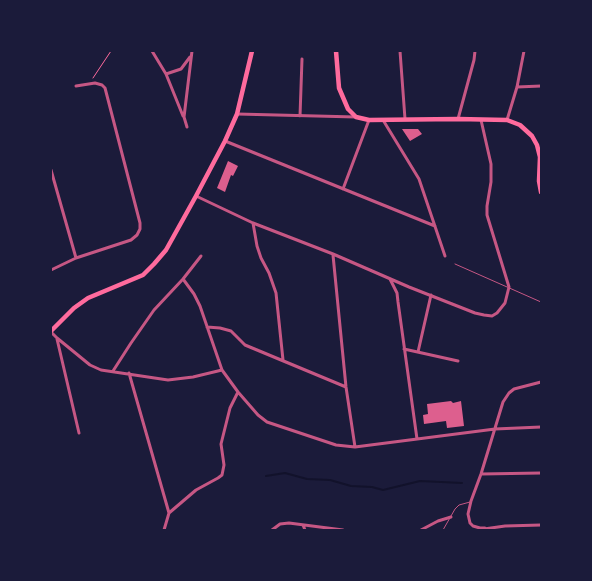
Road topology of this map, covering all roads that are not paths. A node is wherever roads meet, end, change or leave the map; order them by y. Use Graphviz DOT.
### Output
graph roads {
  1 [pos="152,51"];
  2 [pos="252,51"];
  3 [pos="336,51"];
  4 [pos="400,51"];
  5 [pos="475,51"];
  6 [pos="524,51"];
  7 [pos="192,53"];
  8 [pos="302,59"];
  9 [pos="166,74"];
  10 [pos="76,86"];
  11 [pos="541,86"];
  12 [pos="517,87"];
  13 [pos="237,114"];
  14 [pos="300,116"];
  15 [pos="356,116"];
  16 [pos="184,117"];
  17 [pos="405,119"];
  18 [pos="458,119"];
  19 [pos="369,120"];
  20 [pos="383,120"];
  21 [pos="481,120"];
  22 [pos="507,120"];
  23 [pos="187,127"];
  24 [pos="225,141"];
  25 [pos="539,145"];
  26 [pos="51,170"];
  27 [pos="343,189"];
  28 [pos="541,192"];
  29 [pos="196,196"];
  30 [pos="254,222"];
  31 [pos="435,226"];
  32 [pos="332,254"];
  33 [pos="200,256"];
  34 [pos="445,256"];
  35 [pos="76,258"];
  36 [pos="455,264"];
  37 [pos="51,270"];
  38 [pos="182,279"];
  39 [pos="389,279"];
  40 [pos="509,288"];
  41 [pos="431,295"];
  42 [pos="541,302"];
  43 [pos="206,327"];
  44 [pos="51,332"];
  45 [pos="56,338"];
  46 [pos="404,349"];
  47 [pos="418,352"];
  48 [pos="283,360"];
  49 [pos="458,361"];
  50 [pos="222,370"];
  51 [pos="113,371"];
  52 [pos="129,373"];
  53 [pos="541,382"];
  54 [pos="346,387"];
  55 [pos="238,392"];
  56 [pos="541,427"];
  57 [pos="494,429"];
  58 [pos="79,433"];
  59 [pos="417,440"];
  60 [pos="354,447"];
  61 [pos="541,473"];
  62 [pos="481,474"];
  63 [pos="471,501"];
  64 [pos="169,513"];
  65 [pos="451,517"];
  66 [pos="303,525"];
  67 [pos="541,525"];
  68 [pos="527,527"];
  69 [pos="484,529"];
  70 [pos="164,530"];
  71 [pos="272,530"];
  72 [pos="305,530"];
  73 [pos="343,530"];
  74 [pos="421,530"];
  75 [pos="443,530"];
  1 -- 9 [label="street"];
  2 -- 13 [label="main road"];
  3 -- 15 [label="main road"];
  4 -- 17 [label="street"];
  5 -- 18 [label="street"];
  6 -- 12 [label="street"];
  7 -- 9 [label="street"];
  7 -- 16 [label="street"];
  8 -- 14 [label="street"];
  9 -- 16 [label="street"];
  10 -- 35 [label="street"];
  11 -- 12 [label="street"];
  12 -- 22 [label="street"];
  13 -- 14 [label="street"];
  13 -- 24 [label="main road"];
  14 -- 15 [label="street"];
  15 -- 19 [label="main road"];
  16 -- 23 [label="street"];
  17 -- 18 [label="main road"];
  17 -- 20 [label="main road"];
  18 -- 21 [label="main road"];
  19 -- 20 [label="main road"];
  19 -- 27 [label="street"];
  20 -- 31 [label="street"];
  21 -- 22 [label="main road"];
  21 -- 40 [label="street"];
  22 -- 25 [label="main road"];
  24 -- 27 [label="street"];
  24 -- 29 [label="main road"];
  25 -- 28 [label="main road"];
  26 -- 35 [label="street"];
  27 -- 31 [label="street"];
  29 -- 30 [label="street"];
  29 -- 44 [label="main road"];
  30 -- 32 [label="street"];
  30 -- 48 [label="street"];
  31 -- 34 [label="street"];
  32 -- 39 [label="street"];
  32 -- 54 [label="street"];
  33 -- 38 [label="street"];
  35 -- 37 [label="street"];
  36 -- 40 [label="lane"];
  38 -- 43 [label="street"];
  38 -- 51 [label="street"];
  39 -- 41 [label="street"];
  39 -- 46 [label="street"];
  40 -- 41 [label="street"];
  40 -- 42 [label="lane"];
  41 -- 47 [label="street"];
  43 -- 48 [label="street"];
  43 -- 50 [label="street"];
  44 -- 45 [label="street"];
  45 -- 51 [label="street"];
  45 -- 58 [label="street"];
  46 -- 47 [label="street"];
  46 -- 59 [label="street"];
  47 -- 49 [label="street"];
  48 -- 54 [label="street"];
  50 -- 52 [label="street"];
  50 -- 55 [label="street"];
  51 -- 52 [label="street"];
  52 -- 64 [label="street"];
  53 -- 57 [label="street"];
  54 -- 60 [label="street"];
  55 -- 60 [label="street"];
  55 -- 64 [label="street"];
  56 -- 57 [label="street"];
  57 -- 59 [label="street"];
  57 -- 62 [label="street"];
  59 -- 60 [label="street"];
  61 -- 62 [label="street"];
  62 -- 63 [label="street"];
  63 -- 65 [label="lane"];
  63 -- 69 [label="street"];
  64 -- 70 [label="street"];
  65 -- 74 [label="street"];
  65 -- 75 [label="lane"];
  66 -- 71 [label="street"];
  66 -- 72 [label="street"];
  66 -- 73 [label="street"];
  67 -- 68 [label="street"];
  68 -- 69 [label="street"];
}
